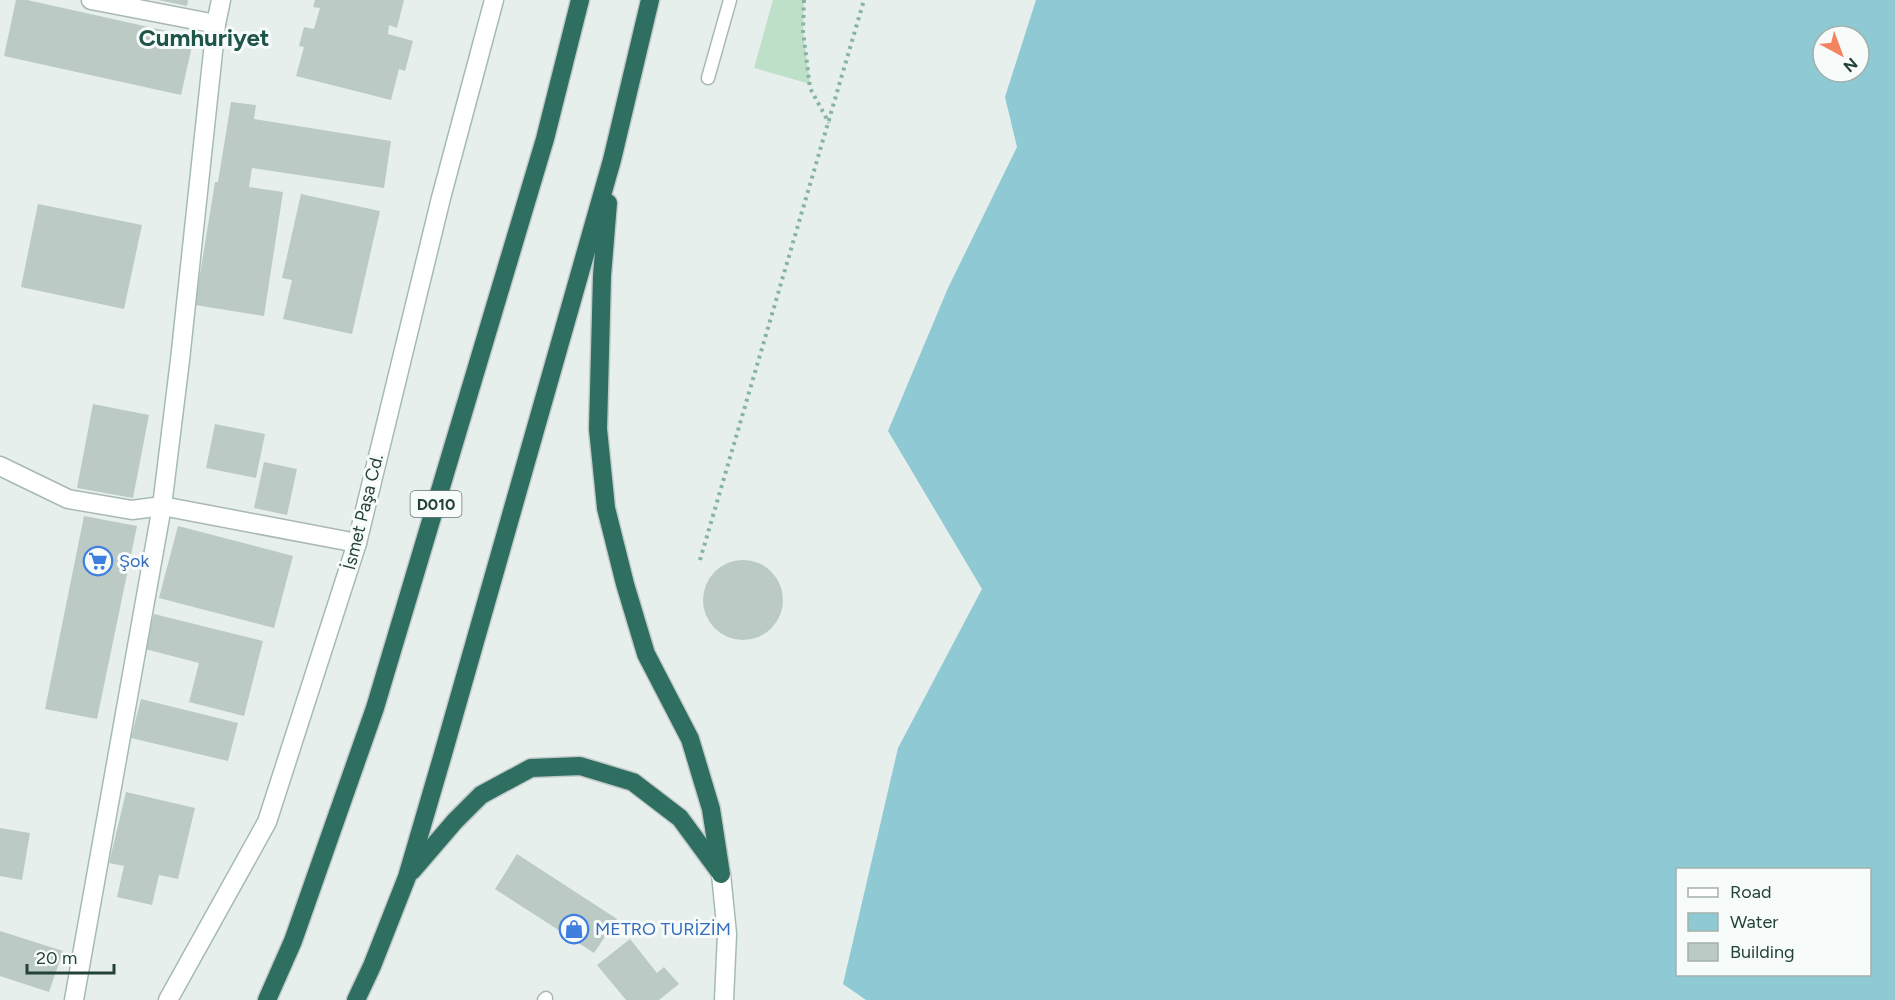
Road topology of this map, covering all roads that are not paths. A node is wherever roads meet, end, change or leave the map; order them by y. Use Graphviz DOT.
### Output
graph roads {
  1 [pos="91,0"];
  2 [pos="221,0"];
  3 [pos="494,0"];
  4 [pos="580,0"];
  5 [pos="650,0"];
  6 [pos="730,0"];
  7 [pos="216,24"];
  8 [pos="708,78"];
  9 [pos="612,160"];
  10 [pos="0,466"];
  11 [pos="162,506"];
  12 [pos="357,543"];
  13 [pos="721,874"];
  14 [pos="407,877"];
  15 [pos="74,1000"];
  16 [pos="168,1000"];
  17 [pos="267,1000"];
  18 [pos="356,1000"];
  19 [pos="724,1000"];
  1 -- 7 [label="street"];
  2 -- 7 [label="street"];
  3 -- 12 [label="street, İsmet Paşa Cd."];
  4 -- 17 [label="highway, D010"];
  5 -- 9 [label="highway"];
  6 -- 8 [label="lane"];
  7 -- 11 [label="street"];
  9 -- 13 [label="highway"];
  9 -- 14 [label="highway"];
  10 -- 11 [label="street"];
  11 -- 12 [label="street"];
  11 -- 15 [label="street"];
  12 -- 16 [label="street, İsmet Paşa Cd."];
  13 -- 14 [label="highway"];
  13 -- 19 [label="street"];
  14 -- 18 [label="highway"];
}
